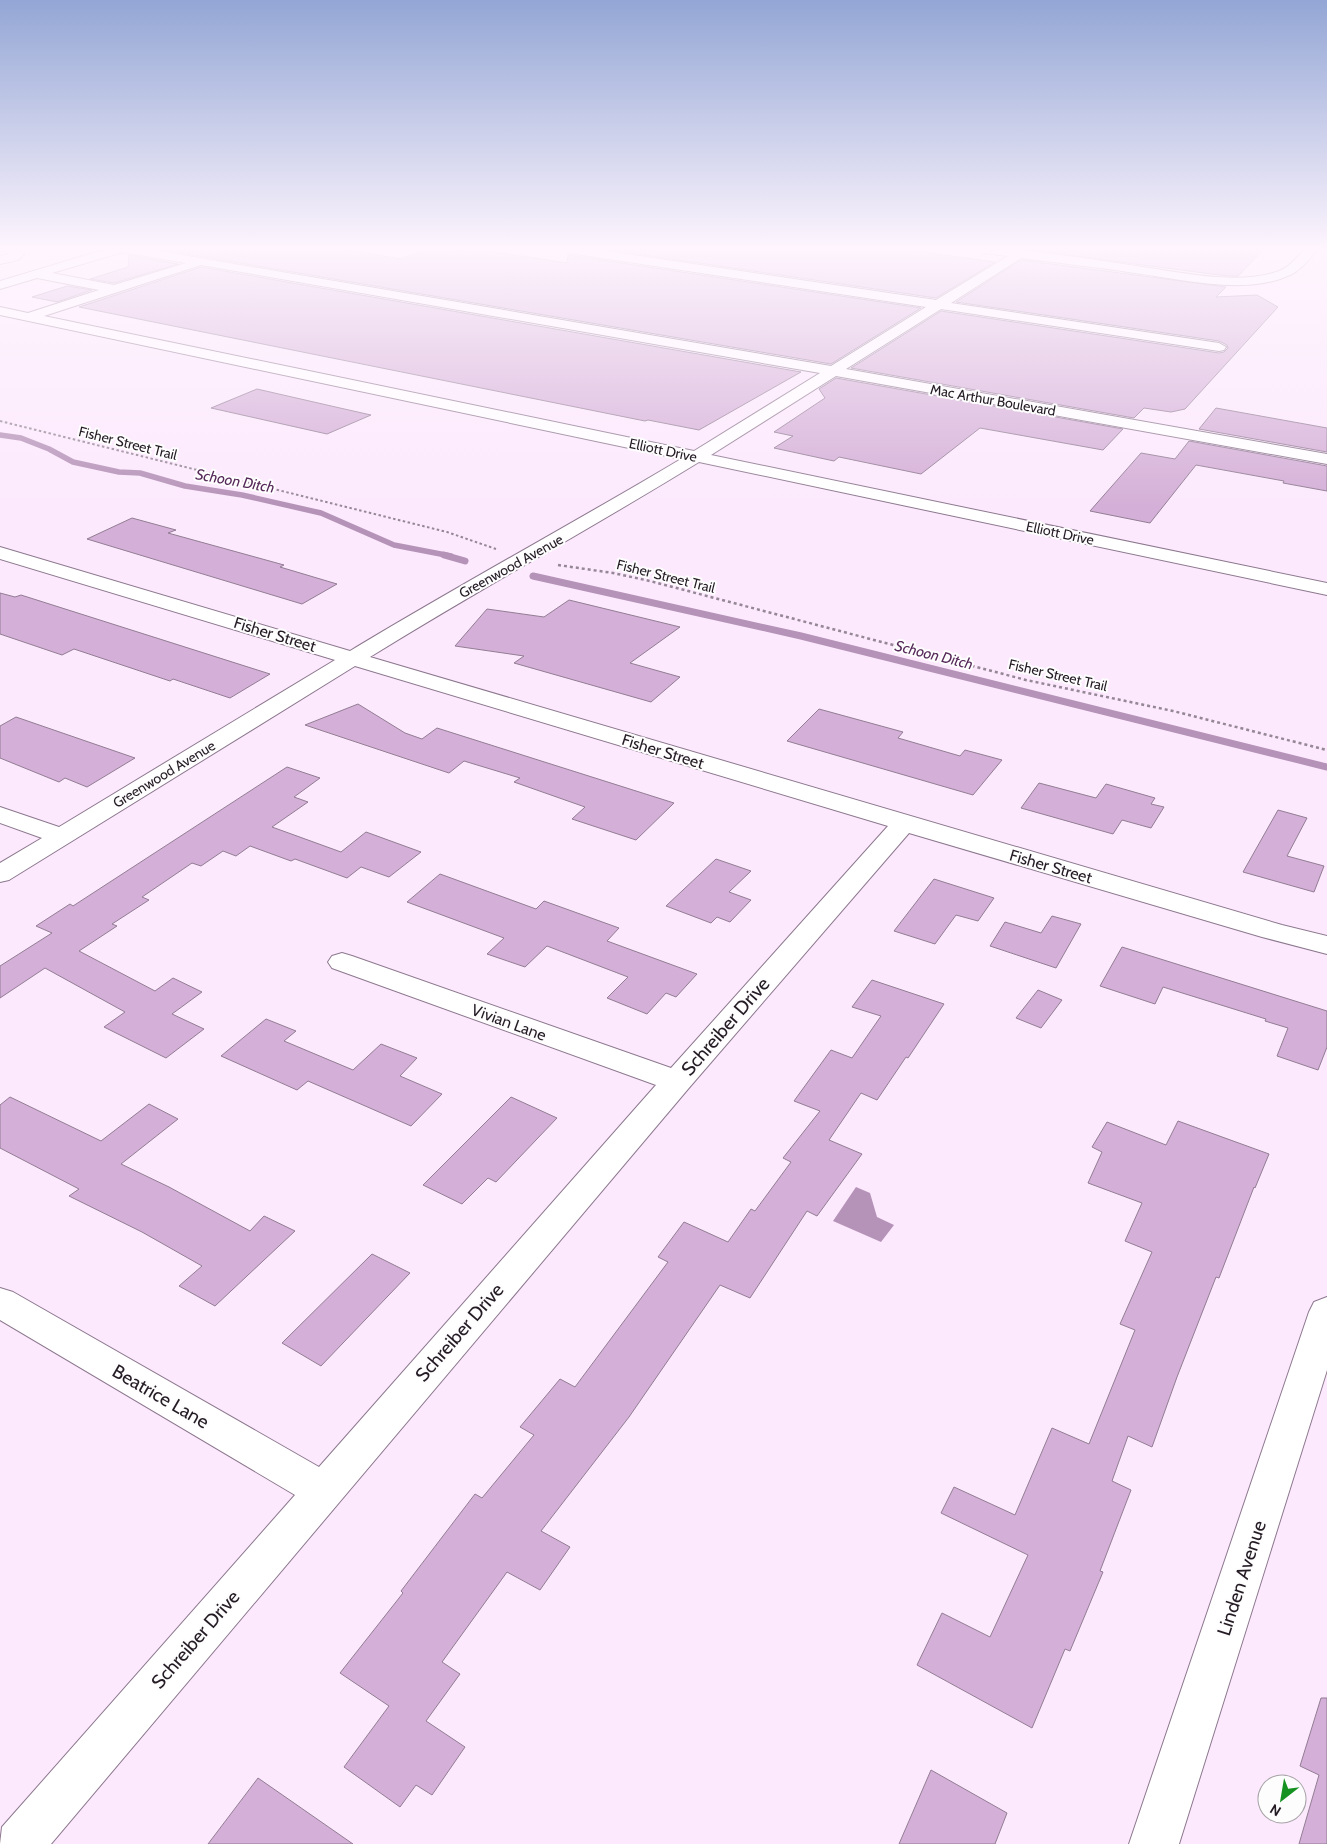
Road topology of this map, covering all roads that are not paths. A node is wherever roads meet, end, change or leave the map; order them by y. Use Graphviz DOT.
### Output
graph roads {
  1 [pos="114,335"];
  2 [pos="625,335"];
  3 [pos="892,335"];
  4 [pos="1137,335"];
  5 [pos="1219,347"];
  6 [pos="834,371"];
  7 [pos="696,457"];
  8 [pos="1327,459"];
  9 [pos="0,553"];
  10 [pos="1327,589"];
  11 [pos="354,658"];
  12 [pos="0,814"];
  13 [pos="904,823"];
  14 [pos="61,836"];
  15 [pos="0,874"];
  16 [pos="1327,945"];
  17 [pos="342,962"];
  18 [pos="677,1081"];
  19 [pos="0,1302"];
  20 [pos="1325,1322"];
  21 [pos="322,1490"];
  22 [pos="19,1844"];
  23 [pos="1154,1844"];
  1 -- 7 [label="street, Elliott Drive"];
  2 -- 6 [label="street, Mac Arthur Boulevard"];
  3 -- 6 [label="street, Greenwood Avenue"];
  4 -- 5 [label="street"];
  6 -- 7 [label="street, Greenwood Avenue"];
  6 -- 8 [label="street, Mac Arthur Boulevard"];
  7 -- 10 [label="street, Elliott Drive"];
  7 -- 11 [label="street, Greenwood Avenue"];
  9 -- 11 [label="street, Fisher Street"];
  11 -- 13 [label="street, Fisher Street"];
  11 -- 14 [label="street, Greenwood Avenue"];
  12 -- 14 [label="street"];
  13 -- 16 [label="street, Fisher Street"];
  13 -- 18 [label="street, Schreiber Drive"];
  14 -- 15 [label="street, Greenwood Avenue"];
  17 -- 18 [label="street, Vivian Lane"];
  18 -- 21 [label="street, Schreiber Drive"];
  19 -- 21 [label="street, Beatrice Lane"];
  20 -- 23 [label="street, Linden Avenue"];
  21 -- 22 [label="street, Schreiber Drive"];
}
